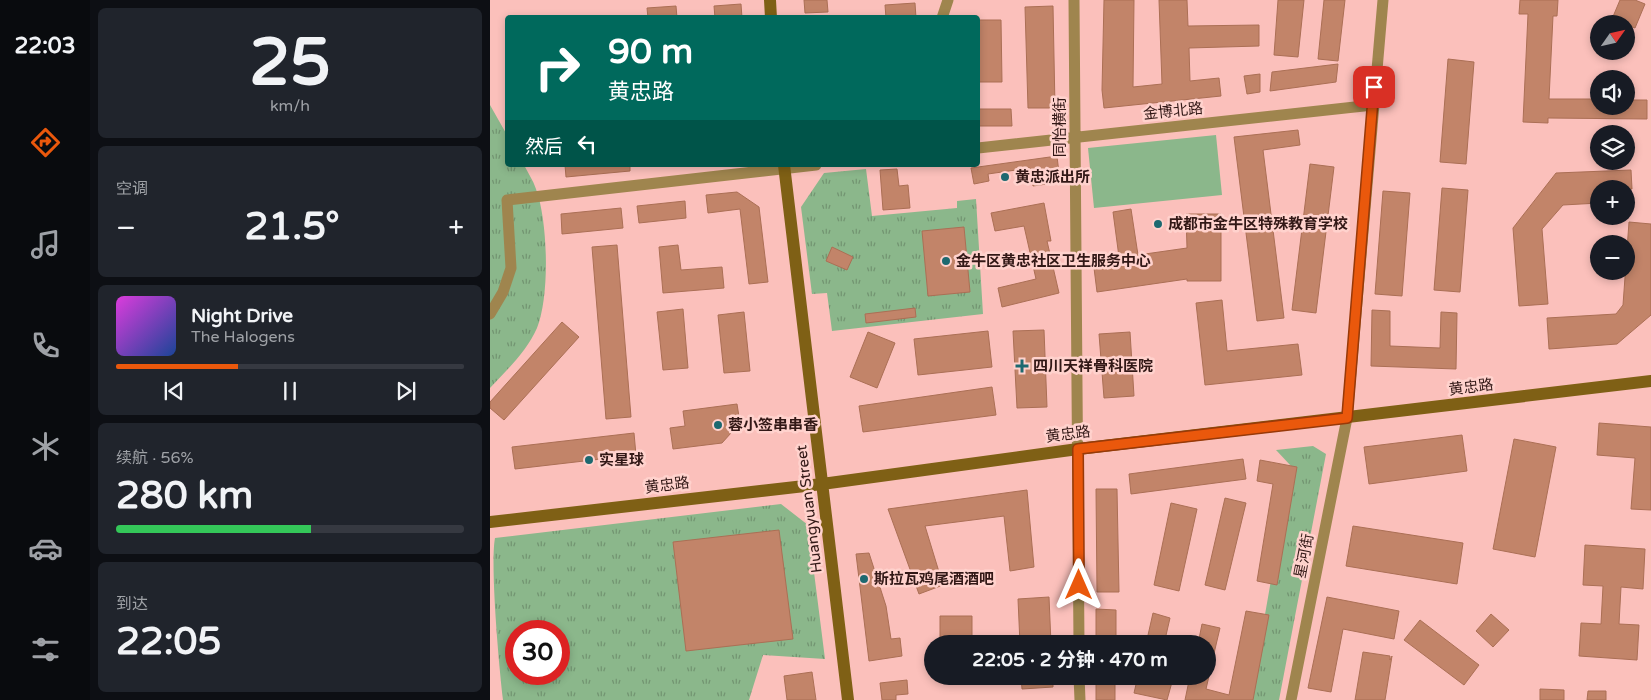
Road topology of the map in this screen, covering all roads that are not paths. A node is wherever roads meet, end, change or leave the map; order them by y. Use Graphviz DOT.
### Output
graph roads {
  1 [pos="770,0"];
  2 [pos="948,0"];
  3 [pos="1074,0"];
  4 [pos="1383,0"];
  5 [pos="771,15"];
  6 [pos="943,15"];
  7 [pos="1373,105"];
  8 [pos="1075,137"];
  9 [pos="980,148"];
  10 [pos="784,167"];
  11 [pos="490,314"];
  12 [pos="1651,381"];
  13 [pos="1347,418"];
  14 [pos="1078,449"];
  15 [pos="822,484"];
  16 [pos="490,522"];
  17 [pos="1079,635"];
  18 [pos="1080,685"];
  19 [pos="848,700"];
  20 [pos="1080,700"];
  21 [pos="1290,700"];
  1 -- 5 [label="street"];
  2 -- 6 [label="street"];
  3 -- 8 [label="street, 同怡横街"];
  4 -- 7 [label="street, 星河街"];
  7 -- 8 [label="street, 金博北路"];
  7 -- 13 [label="street, 星河街"];
  8 -- 9 [label="street, 金博北路"];
  8 -- 14 [label="street, 同怡横街"];
  10 -- 11 [label="street"];
  10 -- 15 [label="street, Huangyuan Street"];
  12 -- 13 [label="street, 黄忠路"];
  13 -- 14 [label="street, 黄忠路"];
  13 -- 21 [label="street, 星河街"];
  14 -- 15 [label="street, 黄忠路"];
  14 -- 17 [label="street, 同怡横街"];
  15 -- 16 [label="street, 黄忠路"];
  15 -- 19 [label="street, Huangyuan Street"];
  18 -- 20 [label="street"];
}
